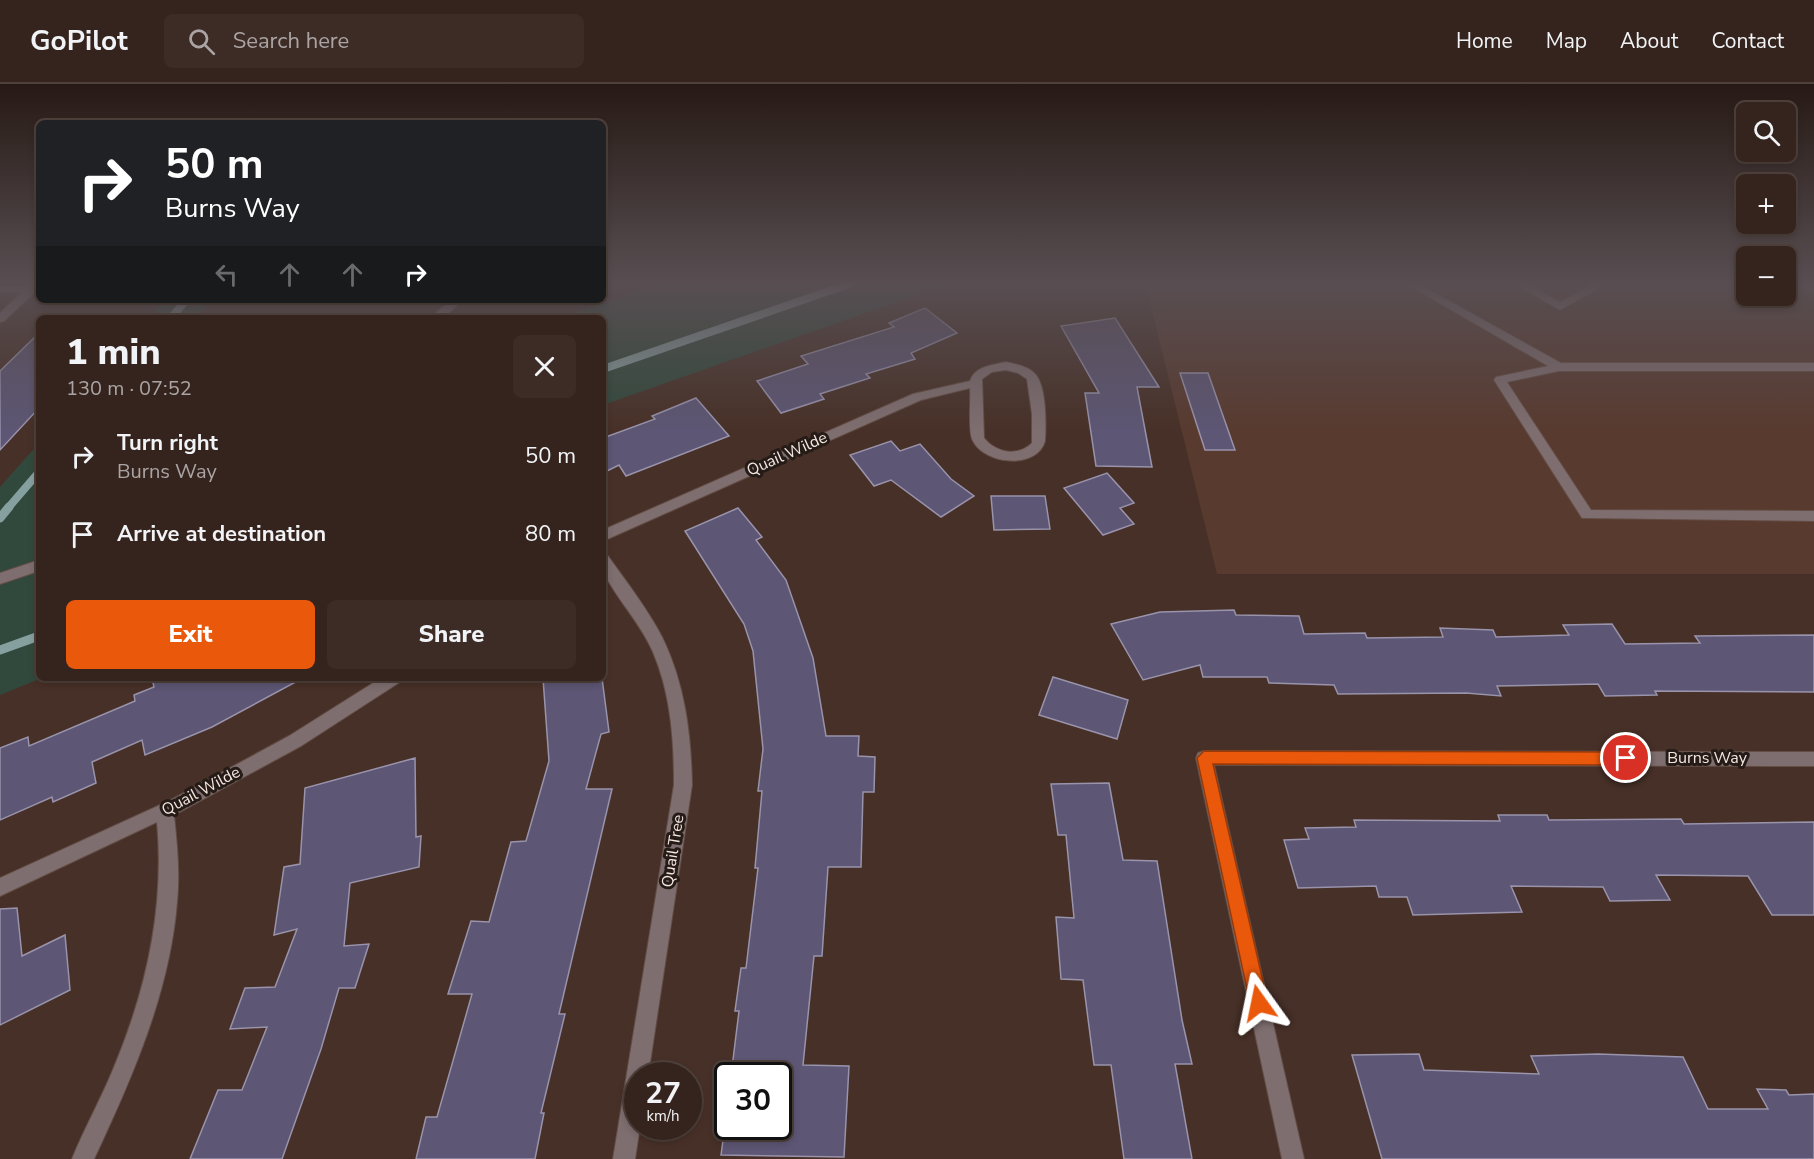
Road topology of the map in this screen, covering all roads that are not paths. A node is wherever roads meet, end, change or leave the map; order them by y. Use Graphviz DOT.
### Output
graph roads {
  1 [pos="1497,332"];
  2 [pos="1559,367"];
  3 [pos="1814,367"];
  4 [pos="975,384"];
  5 [pos="1814,516"];
  6 [pos="606,535"];
  7 [pos="606,565"];
  8 [pos="36,566"];
  9 [pos="0,579"];
  10 [pos="389,681"];
  11 [pos="1814,759"];
  12 [pos="165,810"];
  13 [pos="0,887"];
  14 [pos="83,1159"];
  15 [pos="624,1159"];
  16 [pos="1293,1159"];
  1 -- 2 [label="street"];
  2 -- 3 [label="street"];
  2 -- 5 [label="street"];
  4 -- 4 [label="street"];
  4 -- 6 [label="street, Quail Wilde"];
  7 -- 15 [label="street, Quail Tree"];
  8 -- 9 [label="street"];
  10 -- 12 [label="street, Quail Wilde"];
  11 -- 16 [label="street, Burns Way"];
  12 -- 13 [label="street, Quail Wilde"];
  12 -- 14 [label="street"];
}
